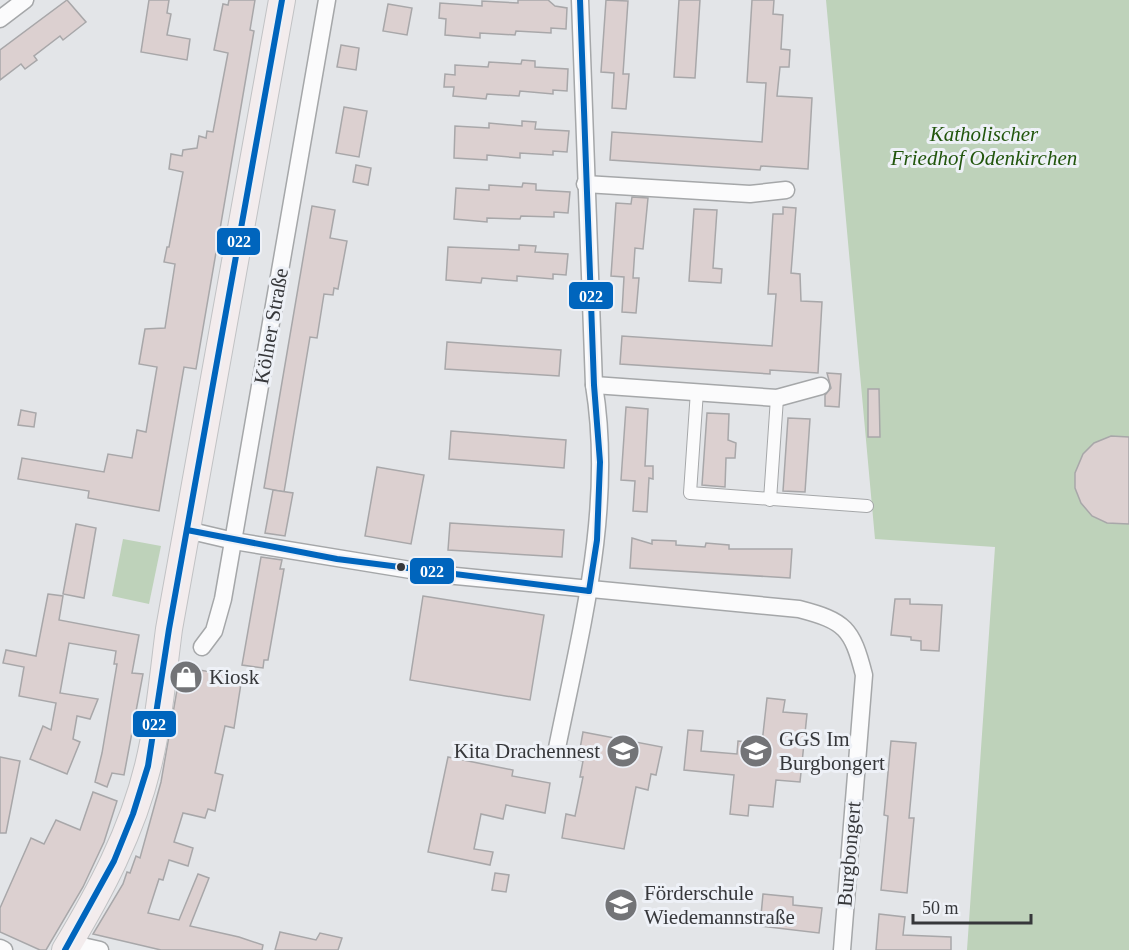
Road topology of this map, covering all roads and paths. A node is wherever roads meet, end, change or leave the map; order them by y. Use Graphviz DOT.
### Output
graph roads {
  1 [pos="25,0"];
  2 [pos="282,0"];
  3 [pos="327,0"];
  4 [pos="580,0"];
  5 [pos="0,19"];
  6 [pos="585,184"];
  7 [pos="786,190"];
  8 [pos="594,385"];
  9 [pos="821,386"];
  10 [pos="697,392"];
  11 [pos="777,398"];
  12 [pos="770,500"];
  13 [pos="867,506"];
  14 [pos="187,530"];
  15 [pos="234,541"];
  16 [pos="589,591"];
  17 [pos="202,647"];
  18 [pos="557,748"];
  19 [pos="67,947"];
  20 [pos="0,948"];
  21 [pos="4,950"];
  22 [pos="100,950"];
  23 [pos="842,950"];
  1 -- 5 [label="street"];
  2 -- 14 [label="main road"];
  3 -- 15 [label="street, Kölner Straße"];
  4 -- 6 [label="street"];
  6 -- 7 [label="street"];
  6 -- 8 [label="street"];
  8 -- 10 [label="street"];
  8 -- 16 [label="street"];
  9 -- 11 [label="street"];
  10 -- 11 [label="street"];
  10 -- 12 [label="street"];
  11 -- 12 [label="street"];
  12 -- 13 [label="street"];
  14 -- 15 [label="street, Burgbongert"];
  14 -- 19 [label="main road"];
  15 -- 16 [label="street, Burgbongert"];
  15 -- 17 [label="street, Kölner Straße"];
  16 -- 18 [label="street"];
  16 -- 23 [label="street, Burgbongert"];
  19 -- 22 [label="street"];
  20 -- 21 [label="street"];
}
